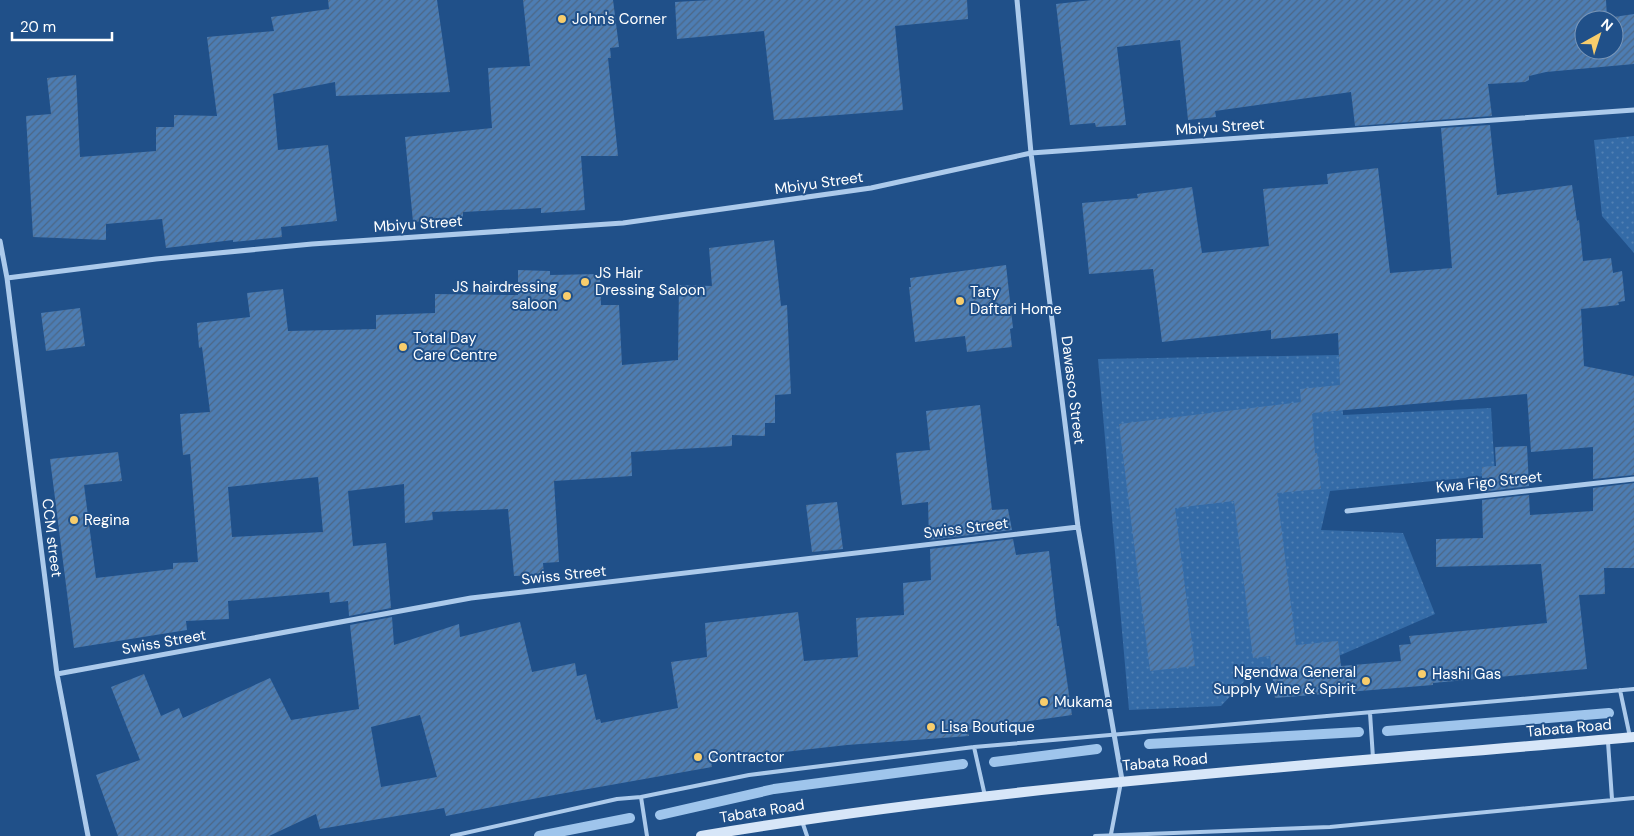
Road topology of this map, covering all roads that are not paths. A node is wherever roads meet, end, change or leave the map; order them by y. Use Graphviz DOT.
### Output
graph roads {
  1 [pos="1017,0"];
  2 [pos="1634,110"];
  3 [pos="1031,153"];
  4 [pos="0,241"];
  5 [pos="7,278"];
  6 [pos="0,279"];
  7 [pos="1634,479"];
  8 [pos="1346,511"];
  9 [pos="1078,527"];
  10 [pos="57,674"];
  11 [pos="1634,689"];
  12 [pos="1620,690"];
  13 [pos="1370,713"];
  14 [pos="1114,735"];
  15 [pos="1632,738"];
  16 [pos="1608,740"];
  17 [pos="974,747"];
  18 [pos="1373,759"];
  19 [pos="1122,780"];
  20 [pos="641,797"];
  21 [pos="985,797"];
  22 [pos="1634,798"];
  23 [pos="1612,799"];
  24 [pos="802,819"];
  25 [pos="1111,834"];
  26 [pos="88,836"];
  27 [pos="452,836"];
  28 [pos="647,836"];
  29 [pos="701,836"];
  30 [pos="807,836"];
  31 [pos="1095,836"];
  1 -- 3 [label="street, Dawasco Street"];
  2 -- 3 [label="street, Mbiyu Street"];
  3 -- 5 [label="street, Mbiyu Street"];
  3 -- 9 [label="street, Dawasco Street"];
  4 -- 5 [label="street, CCM street"];
  5 -- 6 [label="lane"];
  5 -- 10 [label="street, CCM street"];
  7 -- 8 [label="street, Kwa Figo Street"];
  9 -- 10 [label="street, Swiss Street"];
  9 -- 14 [label="street, Dawasco Street"];
  10 -- 26 [label="street, CCM street"];
  11 -- 12 [label="lane"];
  12 -- 13 [label="lane"];
  12 -- 15 [label="lane"];
  13 -- 14 [label="lane"];
  13 -- 18 [label="lane"];
  14 -- 17 [label="lane"];
  14 -- 19 [label="street, Dawasco Street"];
  15 -- 16 [label="main road, Tabata Road"];
  16 -- 18 [label="main road, Tabata Road"];
  16 -- 23 [label="lane"];
  17 -- 20 [label="lane"];
  17 -- 21 [label="lane"];
  18 -- 19 [label="main road, Tabata Road"];
  19 -- 21 [label="main road, Tabata Road"];
  19 -- 25 [label="lane"];
  20 -- 27 [label="lane"];
  20 -- 28 [label="lane"];
  21 -- 24 [label="main road, Tabata Road"];
  22 -- 23 [label="lane"];
  23 -- 25 [label="lane"];
  24 -- 29 [label="main road, Tabata Road"];
  24 -- 30 [label="lane"];
  25 -- 31 [label="lane"];
}
